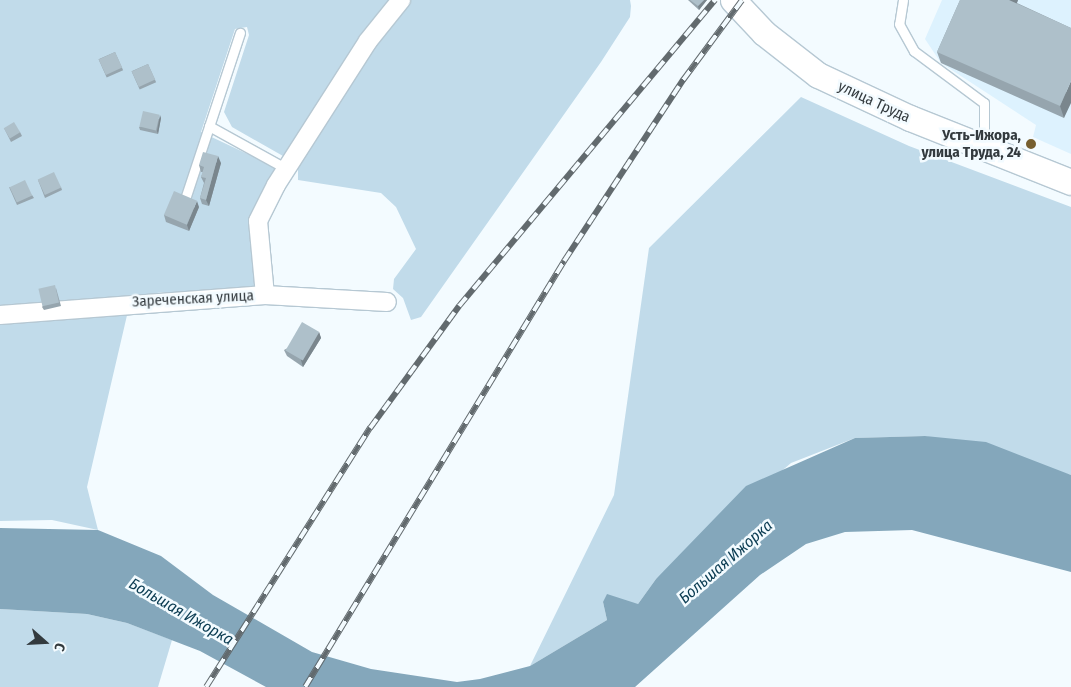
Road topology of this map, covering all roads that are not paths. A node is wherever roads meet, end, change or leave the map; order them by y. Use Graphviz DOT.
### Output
graph roads {
  1 [pos="401,0"];
  2 [pos="733,0"];
  3 [pos="903,0"];
  4 [pos="240,33"];
  5 [pos="210,126"];
  6 [pos="984,146"];
  7 [pos="288,169"];
  8 [pos="1070,180"];
  9 [pos="186,196"];
  10 [pos="265,295"];
  11 [pos="386,302"];
  12 [pos="0,315"];
  1 -- 7 [label="street"];
  2 -- 6 [label="main road, улица Труда"];
  3 -- 6 [label="lane"];
  4 -- 5 [label="lane"];
  5 -- 7 [label="lane"];
  5 -- 9 [label="lane"];
  6 -- 8 [label="main road, улица Труда"];
  7 -- 10 [label="street"];
  10 -- 11 [label="street, Зареченская улица"];
  10 -- 12 [label="street, Зареченская улица"];
}
